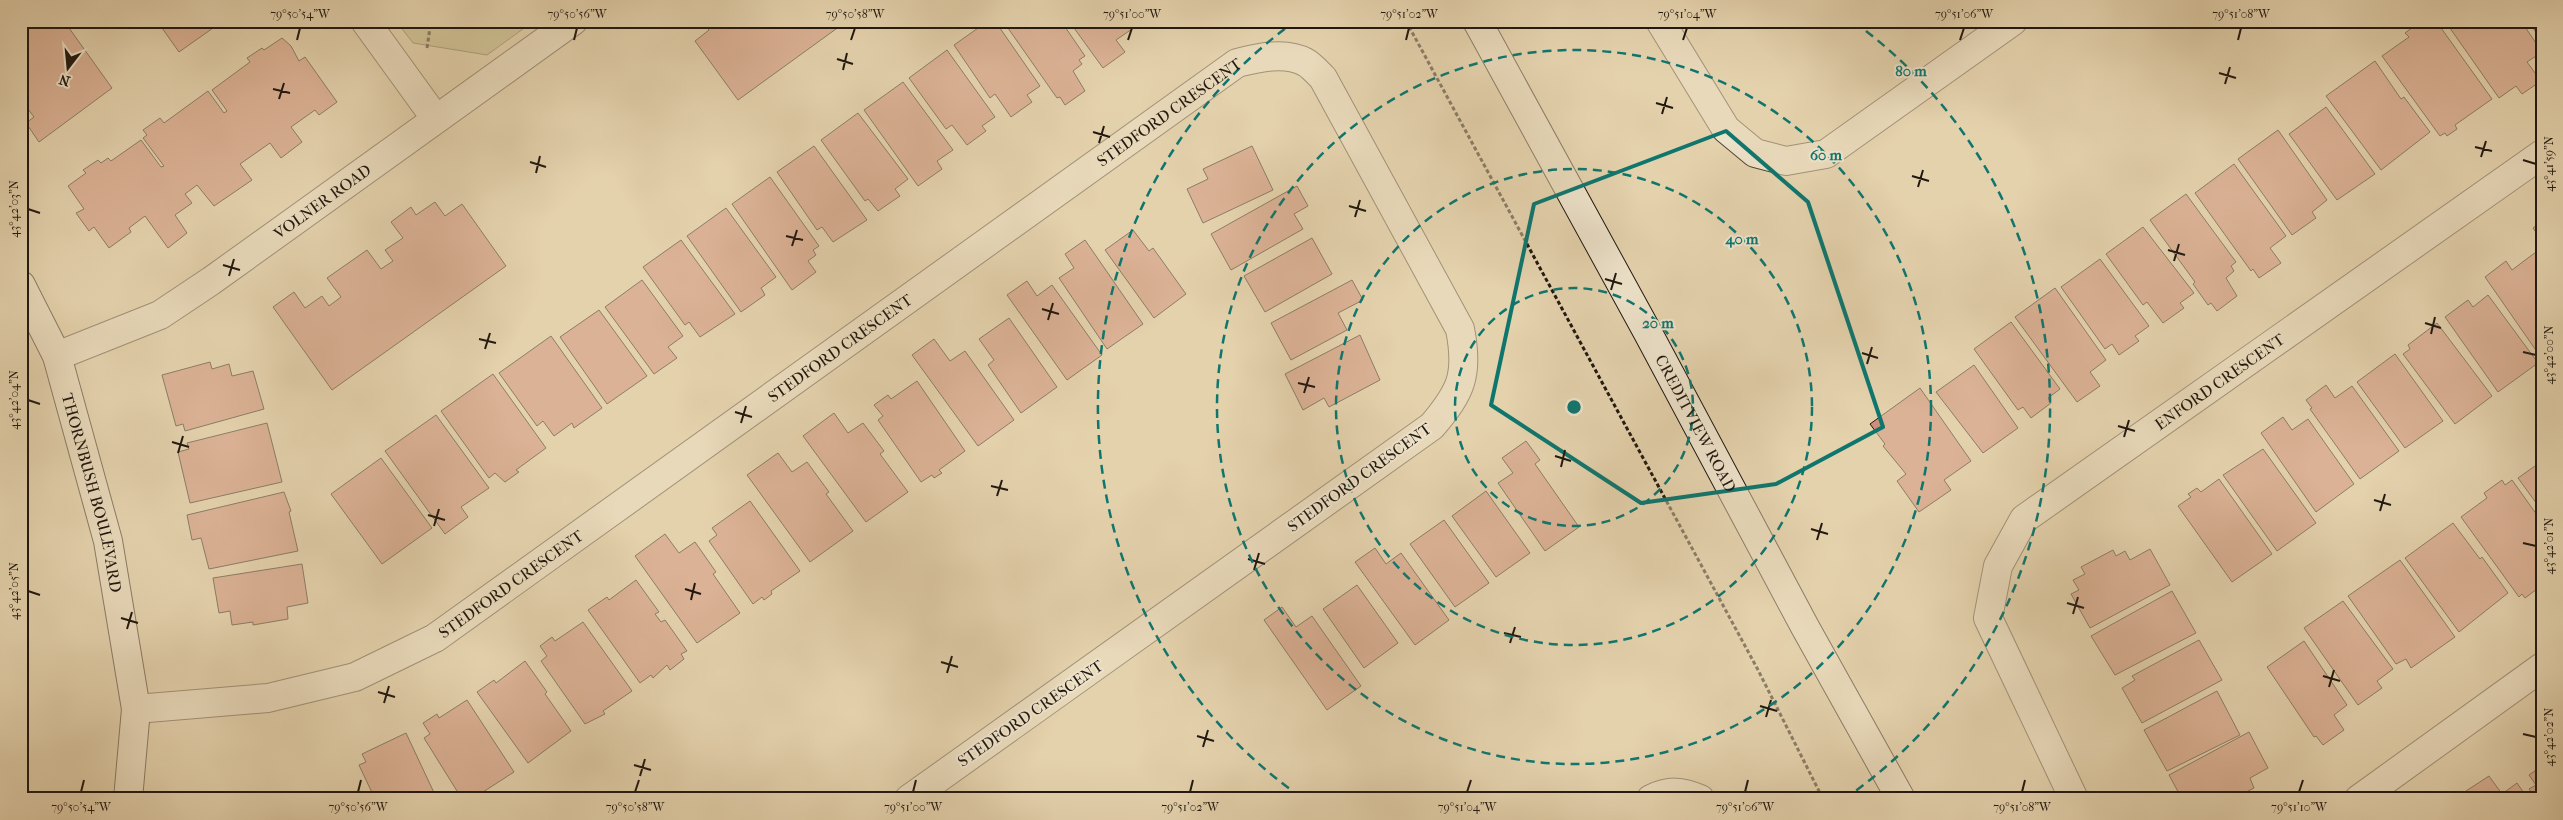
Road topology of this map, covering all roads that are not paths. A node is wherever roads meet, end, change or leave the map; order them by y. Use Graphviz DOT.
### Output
graph roads {
  1 [pos="365,21"];
  2 [pos="573,21"];
  3 [pos="1477,21"];
  4 [pos="1660,21"];
  5 [pos="2013,21"];
  6 [pos="436,119"];
  7 [pos="2542,154"];
  8 [pos="21,285"];
  9 [pos="57,356"];
  10 [pos="2542,667"];
  11 [pos="136,709"];
  12 [pos="128,799"];
  13 [pos="909,799"];
  14 [pos="1652,799"];
  15 [pos="1700,799"];
  16 [pos="1901,799"];
  17 [pos="2074,799"];
  18 [pos="2359,799"];
  1 -- 6 [label="street"];
  2 -- 6 [label="street, VOLNER ROAD"];
  3 -- 16 [label="street, CREDITVIEW ROAD"];
  4 -- 5 [label="street"];
  6 -- 9 [label="street, VOLNER ROAD"];
  7 -- 17 [label="street, ENFORD CRESCENT"];
  8 -- 9 [label="street, THORNBUSH BOULEVARD"];
  9 -- 11 [label="street, THORNBUSH BOULEVARD"];
  10 -- 18 [label="street"];
  11 -- 12 [label="street, THORNBUSH BOULEVARD"];
  11 -- 13 [label="street, STEDFORD CRESCENT"];
  14 -- 15 [label="street"];
}
